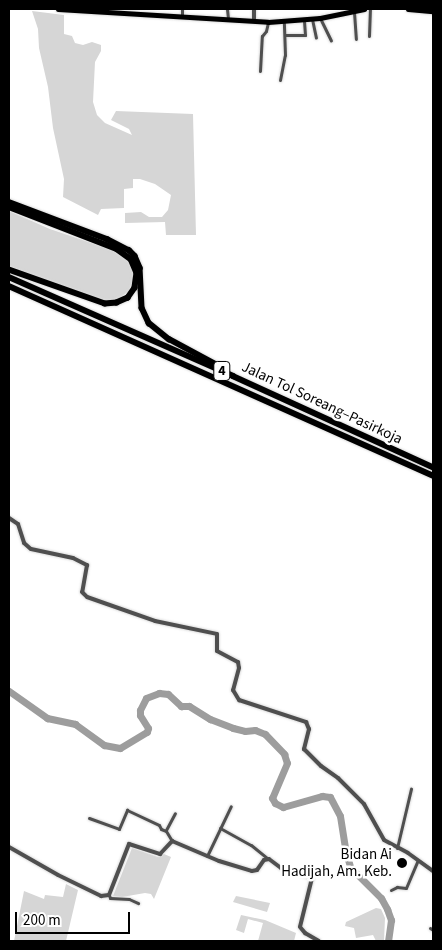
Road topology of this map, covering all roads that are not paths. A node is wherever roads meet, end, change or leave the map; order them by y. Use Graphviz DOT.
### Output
graph roads {
  1 [pos="58,9"];
  2 [pos="182,9"];
  3 [pos="339,9"];
  4 [pos="364,9"];
  5 [pos="370,9"];
  6 [pos="408,9"];
  7 [pos="227,10"];
  8 [pos="254,10"];
  9 [pos="354,12"];
  10 [pos="433,12"];
  11 [pos="339,15"];
  12 [pos="182,16"];
  13 [pos="228,18"];
  14 [pos="320,18"];
  15 [pos="304,19"];
  16 [pos="312,19"];
  17 [pos="254,20"];
  18 [pos="284,21"];
  19 [pos="268,22"];
  20 [pos="285,35"];
  21 [pos="369,36"];
  22 [pos="316,38"];
  23 [pos="356,39"];
  24 [pos="331,41"];
  25 [pos="260,71"];
  26 [pos="280,80"];
  27 [pos="9,202"];
  28 [pos="9,207"];
  29 [pos="9,270"];
  30 [pos="9,277"];
  31 [pos="9,286"];
  32 [pos="233,376"];
  33 [pos="433,467"];
  34 [pos="433,476"];
  35 [pos="9,518"];
  36 [pos="411,789"];
  37 [pos="231,806"];
  38 [pos="175,813"];
  39 [pos="89,818"];
  40 [pos="220,828"];
  41 [pos="166,830"];
  42 [pos="172,841"];
  43 [pos="9,847"];
  44 [pos="397,848"];
  45 [pos="207,856"];
  46 [pos="268,859"];
  47 [pos="418,860"];
  48 [pos="433,871"];
  49 [pos="391,890"];
  50 [pos="109,895"];
  51 [pos="138,903"];
  52 [pos="319,941"];
  1 -- 12 [label="highway"];
  2 -- 12 [label="street"];
  3 -- 11 [label="street"];
  4 -- 9 [label="highway"];
  5 -- 21 [label="street"];
  6 -- 10 [label="highway"];
  7 -- 13 [label="street"];
  8 -- 17 [label="street"];
  9 -- 11 [label="highway"];
  9 -- 23 [label="street"];
  11 -- 14 [label="highway"];
  12 -- 13 [label="highway"];
  13 -- 17 [label="highway"];
  14 -- 16 [label="highway"];
  14 -- 24 [label="street"];
  15 -- 16 [label="highway"];
  15 -- 18 [label="highway"];
  15 -- 20 [label="street"];
  16 -- 22 [label="street"];
  17 -- 19 [label="highway"];
  18 -- 19 [label="highway"];
  18 -- 20 [label="street"];
  19 -- 25 [label="street"];
  20 -- 26 [label="street"];
  27 -- 32 [label="highway"];
  28 -- 29 [label="highway"];
  30 -- 32 [label="highway, Jalan Tol Soreang–Pasirkoja / 4"];
  31 -- 34 [label="highway, Jalan Tol Soreang–Pasirkoja / 4"];
  32 -- 33 [label="highway, Jalan Tol Soreang–Pasirkoja / 4"];
  35 -- 44 [label="street"];
  36 -- 44 [label="street"];
  37 -- 40 [label="street"];
  38 -- 41 [label="street"];
  39 -- 41 [label="street"];
  40 -- 45 [label="street"];
  40 -- 46 [label="street"];
  41 -- 42 [label="street"];
  42 -- 45 [label="street"];
  42 -- 50 [label="street"];
  43 -- 50 [label="street"];
  44 -- 47 [label="street"];
  45 -- 46 [label="street"];
  46 -- 52 [label="street"];
  47 -- 48 [label="street"];
  47 -- 49 [label="street"];
  50 -- 51 [label="street"];
}
